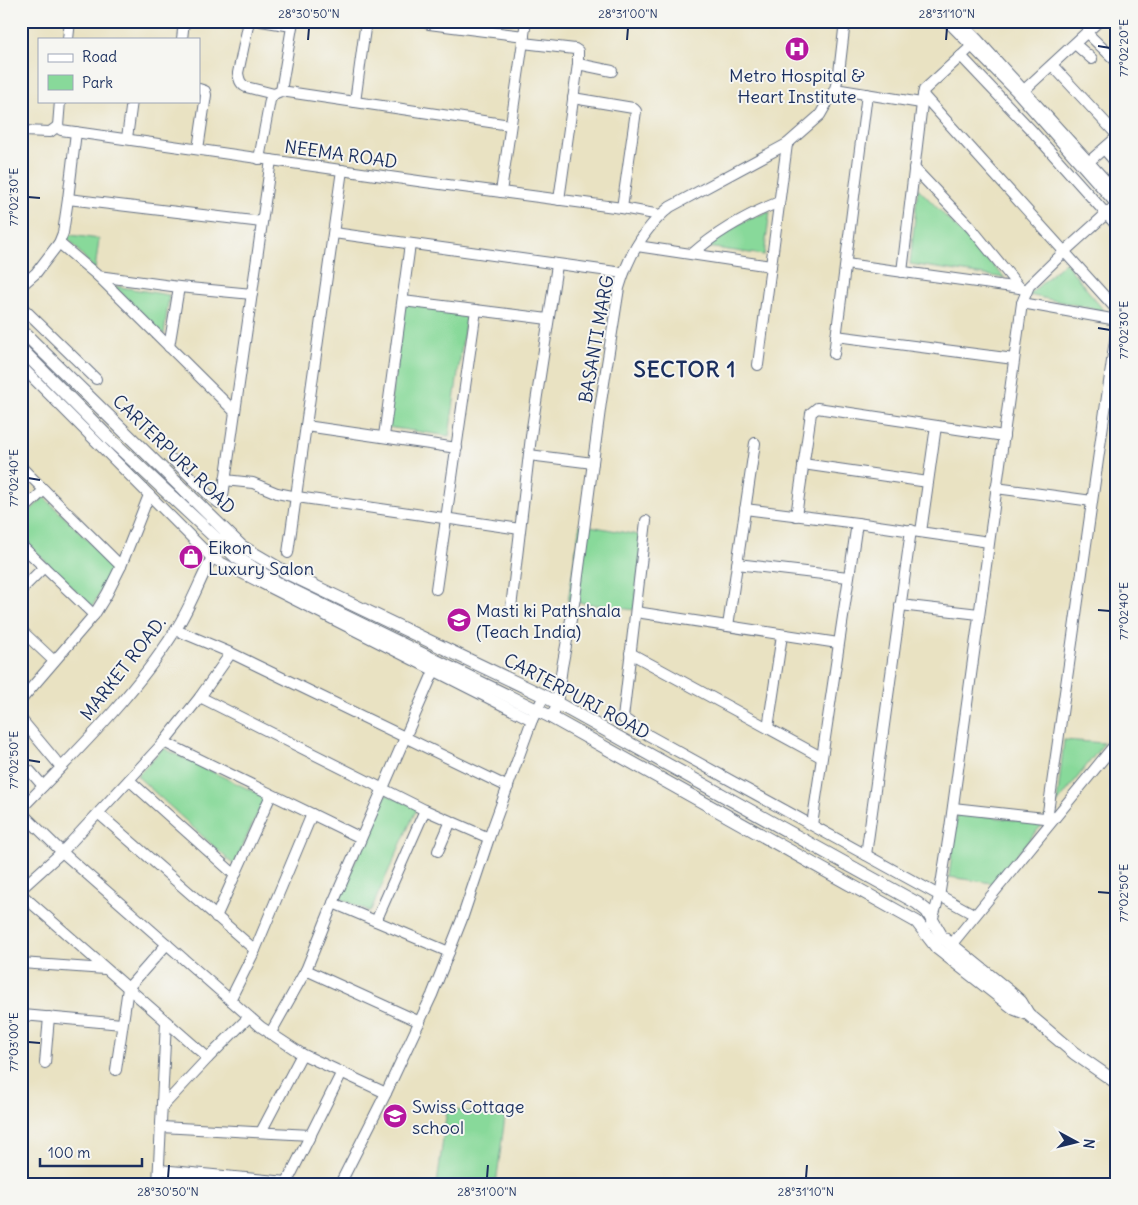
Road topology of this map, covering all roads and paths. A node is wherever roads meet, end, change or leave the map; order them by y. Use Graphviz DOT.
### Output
graph roads {
  1 [pos="70,21"];
  2 [pos="184,21"];
  3 [pos="249,21"];
  4 [pos="261,21"];
  5 [pos="366,21"];
  6 [pos="426,21"];
  7 [pos="526,21"];
  8 [pos="845,21"];
  9 [pos="947,21"];
  10 [pos="959,21"];
  11 [pos="1099,21"];
  12 [pos="293,24"];
  13 [pos="1087,33"];
  14 [pos="68,38"];
  15 [pos="182,38"];
  16 [pos="523,40"];
  17 [pos="1075,44"];
  18 [pos="972,46"];
  19 [pos="961,56"];
  20 [pos="1092,59"];
  21 [pos="1117,62"];
  22 [pos="578,64"];
  23 [pos="1052,65"];
  24 [pos="612,71"];
  25 [pos="200,89"];
  26 [pos="835,89"];
  27 [pos="1022,92"];
  28 [pos="278,93"];
  29 [pos="867,94"];
  30 [pos="573,98"];
  31 [pos="922,99"];
  32 [pos="60,102"];
  33 [pos="132,102"];
  34 [pos="355,102"];
  35 [pos="510,125"];
  36 [pos="58,126"];
  37 [pos="21,131"];
  38 [pos="76,132"];
  39 [pos="1117,136"];
  40 [pos="127,138"];
  41 [pos="787,144"];
  42 [pos="198,149"];
  43 [pos="1104,149"];
  44 [pos="258,158"];
  45 [pos="271,160"];
  46 [pos="1117,164"];
  47 [pos="1086,165"];
  48 [pos="914,168"];
  49 [pos="342,170"];
  50 [pos="501,192"];
  51 [pos="1117,193"];
  52 [pos="68,199"];
  53 [pos="559,200"];
  54 [pos="779,202"];
  55 [pos="1116,205"];
  56 [pos="622,208"];
  57 [pos="1106,214"];
  58 [pos="660,215"];
  59 [pos="262,222"];
  60 [pos="1117,226"];
  61 [pos="334,233"];
  62 [pos="60,243"];
  63 [pos="410,244"];
  64 [pos="637,246"];
  65 [pos="1065,251"];
  66 [pos="692,254"];
  67 [pos="556,264"];
  68 [pos="846,264"];
  69 [pos="771,266"];
  70 [pos="902,272"];
  71 [pos="623,273"];
  72 [pos="98,276"];
  73 [pos="21,286"];
  74 [pos="179,287"];
  75 [pos="1023,289"];
  76 [pos="252,294"];
  77 [pos="403,301"];
  78 [pos="1022,303"];
  79 [pos="21,306"];
  80 [pos="476,310"];
  81 [pos="1117,310"];
  82 [pos="548,319"];
  83 [pos="1117,320"];
  84 [pos="1117,326"];
  85 [pos="21,330"];
  86 [pos="836,336"];
  87 [pos="169,347"];
  88 [pos="21,349"];
  89 [pos="834,354"];
  90 [pos="1014,359"];
  91 [pos="758,364"];
  92 [pos="21,366"];
  93 [pos="96,379"];
  94 [pos="235,412"];
  95 [pos="306,426"];
  96 [pos="936,426"];
  97 [pos="384,436"];
  98 [pos="1004,436"];
  99 [pos="755,443"];
  100 [pos="458,448"];
  101 [pos="529,454"];
  102 [pos="173,460"];
  103 [pos="593,463"];
  104 [pos="803,464"];
  105 [pos="21,467"];
  106 [pos="225,480"];
  107 [pos="928,482"];
  108 [pos="996,488"];
  109 [pos="44,490"];
  110 [pos="149,495"];
  111 [pos="297,497"];
  112 [pos="1092,500"];
  113 [pos="744,510"];
  114 [pos="21,512"];
  115 [pos="796,516"];
  116 [pos="446,518"];
  117 [pos="646,521"];
  118 [pos="857,523"];
  119 [pos="520,529"];
  120 [pos="916,531"];
  121 [pos="228,532"];
  122 [pos="989,542"];
  123 [pos="220,543"];
  124 [pos="21,545"];
  125 [pos="288,553"];
  126 [pos="212,558"];
  127 [pos="737,564"];
  128 [pos="121,566"];
  129 [pos="44,567"];
  130 [pos="848,578"];
  131 [pos="436,589"];
  132 [pos="21,590"];
  133 [pos="900,605"];
  134 [pos="511,608"];
  135 [pos="636,612"];
  136 [pos="979,614"];
  137 [pos="94,615"];
  138 [pos="728,626"];
  139 [pos="21,630"];
  140 [pos="176,630"];
  141 [pos="782,635"];
  142 [pos="838,643"];
  143 [pos="231,653"];
  144 [pos="630,653"];
  145 [pos="54,662"];
  146 [pos="434,671"];
  147 [pos="544,696"];
  148 [pos="200,697"];
  149 [pos="21,700"];
  150 [pos="558,704"];
  151 [pos="535,716"];
  152 [pos="552,718"];
  153 [pos="21,719"];
  154 [pos="768,728"];
  155 [pos="405,737"];
  156 [pos="164,742"];
  157 [pos="1117,742"];
  158 [pos="821,757"];
  159 [pos="61,767"];
  160 [pos="30,771"];
  161 [pos="129,780"];
  162 [pos="43,786"];
  163 [pos="508,787"];
  164 [pos="383,788"];
  165 [pos="271,795"];
  166 [pos="953,808"];
  167 [pos="425,810"];
  168 [pos="21,811"];
  169 [pos="98,813"];
  170 [pos="312,814"];
  171 [pos="1050,819"];
  172 [pos="451,821"];
  173 [pos="812,825"];
  174 [pos="361,838"];
  175 [pos="489,838"];
  176 [pos="438,851"];
  177 [pos="62,852"];
  178 [pos="866,855"];
  179 [pos="235,875"];
  180 [pos="21,889"];
  181 [pos="21,894"];
  182 [pos="939,896"];
  183 [pos="333,904"];
  184 [pos="975,915"];
  185 [pos="216,917"];
  186 [pos="376,921"];
  187 [pos="933,921"];
  188 [pos="925,932"];
  189 [pos="167,944"];
  190 [pos="950,945"];
  191 [pos="255,950"];
  192 [pos="449,952"];
  193 [pos="21,963"];
  194 [pos="105,969"];
  195 [pos="306,970"];
  196 [pos="128,988"];
  197 [pos="230,1000"];
  198 [pos="1028,1014"];
  199 [pos="23,1015"];
  200 [pos="49,1017"];
  201 [pos="249,1017"];
  202 [pos="166,1022"];
  203 [pos="420,1022"];
  204 [pos="122,1024"];
  205 [pos="270,1034"];
  206 [pos="302,1054"];
  207 [pos="208,1058"];
  208 [pos="45,1063"];
  209 [pos="116,1070"];
  210 [pos="342,1072"];
  211 [pos="1117,1083"];
  212 [pos="386,1093"];
  213 [pos="163,1106"];
  214 [pos="161,1127"];
  215 [pos="261,1132"];
  216 [pos="311,1135"];
  217 [pos="160,1170"];
  218 [pos="286,1183"];
  219 [pos="158,1184"];
  220 [pos="340,1184"];
  1 -- 14 [label="street"];
  2 -- 15 [label="street"];
  3 -- 28 [label="street"];
  4 -- 12 [label="street"];
  5 -- 34 [label="street"];
  6 -- 16 [label="street"];
  7 -- 16 [label="street"];
  8 -- 26 [label="street, BASANTI MARG"];
  9 -- 18 [label="street"];
  10 -- 27 [label="street"];
  11 -- 13 [label="street"];
  12 -- 28 [label="street"];
  13 -- 17 [label="street"];
  13 -- 21 [label="street"];
  16 -- 22 [label="street"];
  16 -- 35 [label="street"];
  17 -- 20 [label="street"];
  17 -- 23 [label="street"];
  18 -- 19 [label="street"];
  18 -- 27 [label="street"];
  19 -- 31 [label="street"];
  19 -- 57 [label="street"];
  22 -- 24 [label="street"];
  22 -- 30 [label="street"];
  23 -- 27 [label="street"];
  23 -- 39 [label="street"];
  25 -- 42 [label="street"];
  26 -- 29 [label="street"];
  26 -- 41 [label="street, BASANTI MARG"];
  27 -- 47 [label="street"];
  28 -- 34 [label="street"];
  28 -- 44 [label="street"];
  29 -- 31 [label="street"];
  29 -- 68 [label="street"];
  30 -- 53 [label="street"];
  30 -- 56 [label="street"];
  31 -- 48 [label="street"];
  31 -- 65 [label="street"];
  32 -- 36 [label="street"];
  33 -- 40 [label="street"];
  34 -- 35 [label="street"];
  35 -- 50 [label="street"];
  36 -- 37 [label="street"];
  36 -- 38 [label="street, NEEMA ROAD"];
  38 -- 40 [label="street, NEEMA ROAD"];
  38 -- 52 [label="street"];
  39 -- 43 [label="street"];
  40 -- 42 [label="street, NEEMA ROAD"];
  41 -- 54 [label="street"];
  41 -- 58 [label="street, BASANTI MARG"];
  42 -- 44 [label="street, NEEMA ROAD"];
  43 -- 46 [label="street"];
  43 -- 47 [label="street"];
  44 -- 45 [label="street, NEEMA ROAD"];
  45 -- 49 [label="street, NEEMA ROAD"];
  45 -- 59 [label="street"];
  47 -- 51 [label="street"];
  47 -- 55 [label="street"];
  48 -- 70 [label="street"];
  48 -- 75 [label="street"];
  49 -- 50 [label="street, NEEMA ROAD"];
  49 -- 61 [label="street"];
  50 -- 53 [label="street, NEEMA ROAD"];
  52 -- 59 [label="street"];
  52 -- 62 [label="street"];
  53 -- 56 [label="street, NEEMA ROAD"];
  54 -- 66 [label="street"];
  54 -- 69 [label="street"];
  55 -- 57 [label="street"];
  56 -- 58 [label="street, NEEMA ROAD"];
  57 -- 60 [label="street"];
  57 -- 65 [label="street"];
  58 -- 64 [label="street, BASANTI MARG"];
  59 -- 76 [label="street"];
  61 -- 63 [label="street"];
  61 -- 95 [label="street"];
  62 -- 72 [label="street"];
  62 -- 73 [label="street"];
  63 -- 67 [label="street"];
  63 -- 77 [label="street"];
  64 -- 66 [label="street"];
  64 -- 71 [label="street, BASANTI MARG"];
  65 -- 75 [label="street"];
  65 -- 81 [label="street"];
  66 -- 69 [label="street"];
  67 -- 71 [label="street"];
  67 -- 82 [label="street"];
  68 -- 70 [label="street"];
  68 -- 86 [label="street"];
  69 -- 91 [label="street"];
  70 -- 75 [label="street"];
  71 -- 103 [label="street, BASANTI MARG"];
  72 -- 74 [label="street"];
  72 -- 87 [label="street"];
  74 -- 76 [label="street"];
  74 -- 87 [label="street"];
  75 -- 78 [label="street"];
  76 -- 94 [label="street"];
  77 -- 80 [label="street"];
  77 -- 97 [label="street"];
  78 -- 83 [label="street"];
  78 -- 90 [label="street"];
  79 -- 93 [label="street"];
  80 -- 82 [label="street"];
  80 -- 100 [label="street"];
  82 -- 101 [label="street"];
  84 -- 112 [label="street"];
  85 -- 121 [label="main road, CARTERPURI ROAD"];
  86 -- 89 [label="street"];
  86 -- 90 [label="street"];
  87 -- 94 [label="street"];
  88 -- 123 [label="main road, CARTERPURI ROAD"];
  90 -- 98 [label="street"];
  92 -- 110 [label="street"];
  94 -- 106 [label="street"];
  95 -- 97 [label="street"];
  95 -- 111 [label="street"];
  96 -- 98 [label="street"];
  96 -- 104 [label="street"];
  96 -- 107 [label="street"];
  97 -- 100 [label="street"];
  98 -- 108 [label="street"];
  99 -- 113 [label="street"];
  100 -- 116 [label="street"];
  101 -- 103 [label="street"];
  101 -- 119 [label="street"];
  102 -- 106 [label="street"];
  103 -- 150 [label="street, BASANTI MARG"];
  104 -- 107 [label="street"];
  104 -- 115 [label="street"];
  105 -- 109 [label="street"];
  106 -- 111 [label="street"];
  107 -- 120 [label="street"];
  108 -- 112 [label="street"];
  108 -- 122 [label="street"];
  109 -- 114 [label="street"];
  109 -- 128 [label="street"];
  110 -- 126 [label="street"];
  110 -- 128 [label="street"];
  111 -- 116 [label="street"];
  111 -- 125 [label="street"];
  112 -- 171 [label="street"];
  113 -- 115 [label="street"];
  113 -- 127 [label="street"];
  115 -- 118 [label="street"];
  116 -- 119 [label="street"];
  116 -- 131 [label="street"];
  117 -- 135 [label="street"];
  118 -- 120 [label="street"];
  118 -- 130 [label="street"];
  119 -- 134 [label="street"];
  120 -- 122 [label="street"];
  120 -- 133 [label="street"];
  121 -- 123 [label="street, MARKET ROAD."];
  121 -- 147 [label="main road, CARTERPURI ROAD"];
  122 -- 136 [label="street"];
  123 -- 126 [label="street, MARKET ROAD."];
  123 -- 151 [label="main road, CARTERPURI ROAD"];
  124 -- 129 [label="street"];
  126 -- 140 [label="street, MARKET ROAD."];
  126 -- 146 [label="street"];
  127 -- 130 [label="street"];
  127 -- 138 [label="street"];
  128 -- 137 [label="street"];
  129 -- 132 [label="street"];
  129 -- 137 [label="street"];
  130 -- 142 [label="street"];
  133 -- 136 [label="street"];
  133 -- 178 [label="street"];
  135 -- 138 [label="street"];
  135 -- 144 [label="street"];
  136 -- 166 [label="street"];
  137 -- 145 [label="street"];
  138 -- 141 [label="street"];
  139 -- 145 [label="street"];
  140 -- 143 [label="street"];
  140 -- 159 [label="street, MARKET ROAD."];
  141 -- 142 [label="street"];
  141 -- 154 [label="street"];
  142 -- 158 [label="street"];
  143 -- 148 [label="street"];
  143 -- 155 [label="street"];
  144 -- 154 [label="street"];
  144 -- 173 [label="street"];
  145 -- 149 [label="street"];
  146 -- 151 [label="street"];
  146 -- 155 [label="street"];
  147 -- 150 [label="main road, CARTERPURI ROAD"];
  147 -- 151 [label="street"];
  148 -- 156 [label="street"];
  148 -- 164 [label="street"];
  150 -- 152 [label="street, BASANTI MARG"];
  150 -- 187 [label="main road, CARTERPURI ROAD"];
  151 -- 152 [label="main road, CARTERPURI ROAD"];
  151 -- 163 [label="street"];
  152 -- 188 [label="main road, CARTERPURI ROAD"];
  153 -- 159 [label="street"];
  154 -- 158 [label="street"];
  155 -- 163 [label="street"];
  155 -- 164 [label="street"];
  156 -- 161 [label="street"];
  156 -- 165 [label="street"];
  157 -- 171 [label="street"];
  158 -- 173 [label="street"];
  159 -- 162 [label="street, MARKET ROAD."];
  160 -- 162 [label="street"];
  161 -- 169 [label="street"];
  161 -- 179 [label="street"];
  162 -- 168 [label="street, MARKET ROAD."];
  163 -- 175 [label="street"];
  164 -- 167 [label="street"];
  164 -- 174 [label="street"];
  165 -- 170 [label="street"];
  165 -- 179 [label="street"];
  166 -- 171 [label="street"];
  166 -- 182 [label="street"];
  167 -- 172 [label="street"];
  167 -- 186 [label="street"];
  168 -- 177 [label="street"];
  169 -- 177 [label="street"];
  169 -- 185 [label="street"];
  170 -- 174 [label="street"];
  170 -- 191 [label="street"];
  171 -- 184 [label="street"];
  172 -- 175 [label="street"];
  172 -- 176 [label="street"];
  173 -- 178 [label="street"];
  174 -- 183 [label="street"];
  175 -- 192 [label="street"];
  177 -- 180 [label="street"];
  177 -- 189 [label="street"];
  178 -- 182 [label="street"];
  179 -- 185 [label="street"];
  181 -- 194 [label="street"];
  182 -- 184 [label="street"];
  182 -- 187 [label="street"];
  183 -- 186 [label="street"];
  183 -- 195 [label="street"];
  184 -- 190 [label="street"];
  185 -- 191 [label="street"];
  186 -- 192 [label="street"];
  187 -- 188 [label="street"];
  187 -- 190 [label="main road, CARTERPURI ROAD"];
  188 -- 198 [label="main road, CARTERPURI ROAD"];
  189 -- 196 [label="street"];
  189 -- 197 [label="street"];
  190 -- 198 [label="main road, CARTERPURI ROAD"];
  191 -- 197 [label="street"];
  192 -- 203 [label="street"];
  193 -- 194 [label="street"];
  194 -- 196 [label="street"];
  195 -- 203 [label="street"];
  195 -- 205 [label="street"];
  196 -- 202 [label="street"];
  196 -- 204 [label="street"];
  197 -- 201 [label="street"];
  198 -- 211 [label="main road, CARTERPURI ROAD"];
  199 -- 200 [label="street"];
  200 -- 204 [label="street"];
  200 -- 208 [label="street"];
  201 -- 205 [label="street"];
  201 -- 207 [label="street"];
  202 -- 207 [label="street"];
  202 -- 213 [label="street"];
  203 -- 212 [label="street"];
  204 -- 209 [label="street"];
  205 -- 206 [label="street"];
  206 -- 210 [label="street"];
  206 -- 215 [label="street"];
  207 -- 213 [label="street"];
  210 -- 212 [label="street"];
  210 -- 216 [label="street"];
  212 -- 220 [label="street"];
  213 -- 214 [label="street"];
  214 -- 215 [label="street"];
  214 -- 217 [label="street"];
  215 -- 216 [label="street"];
  216 -- 218 [label="street"];
  217 -- 218 [label="street"];
  217 -- 219 [label="street"];
}
